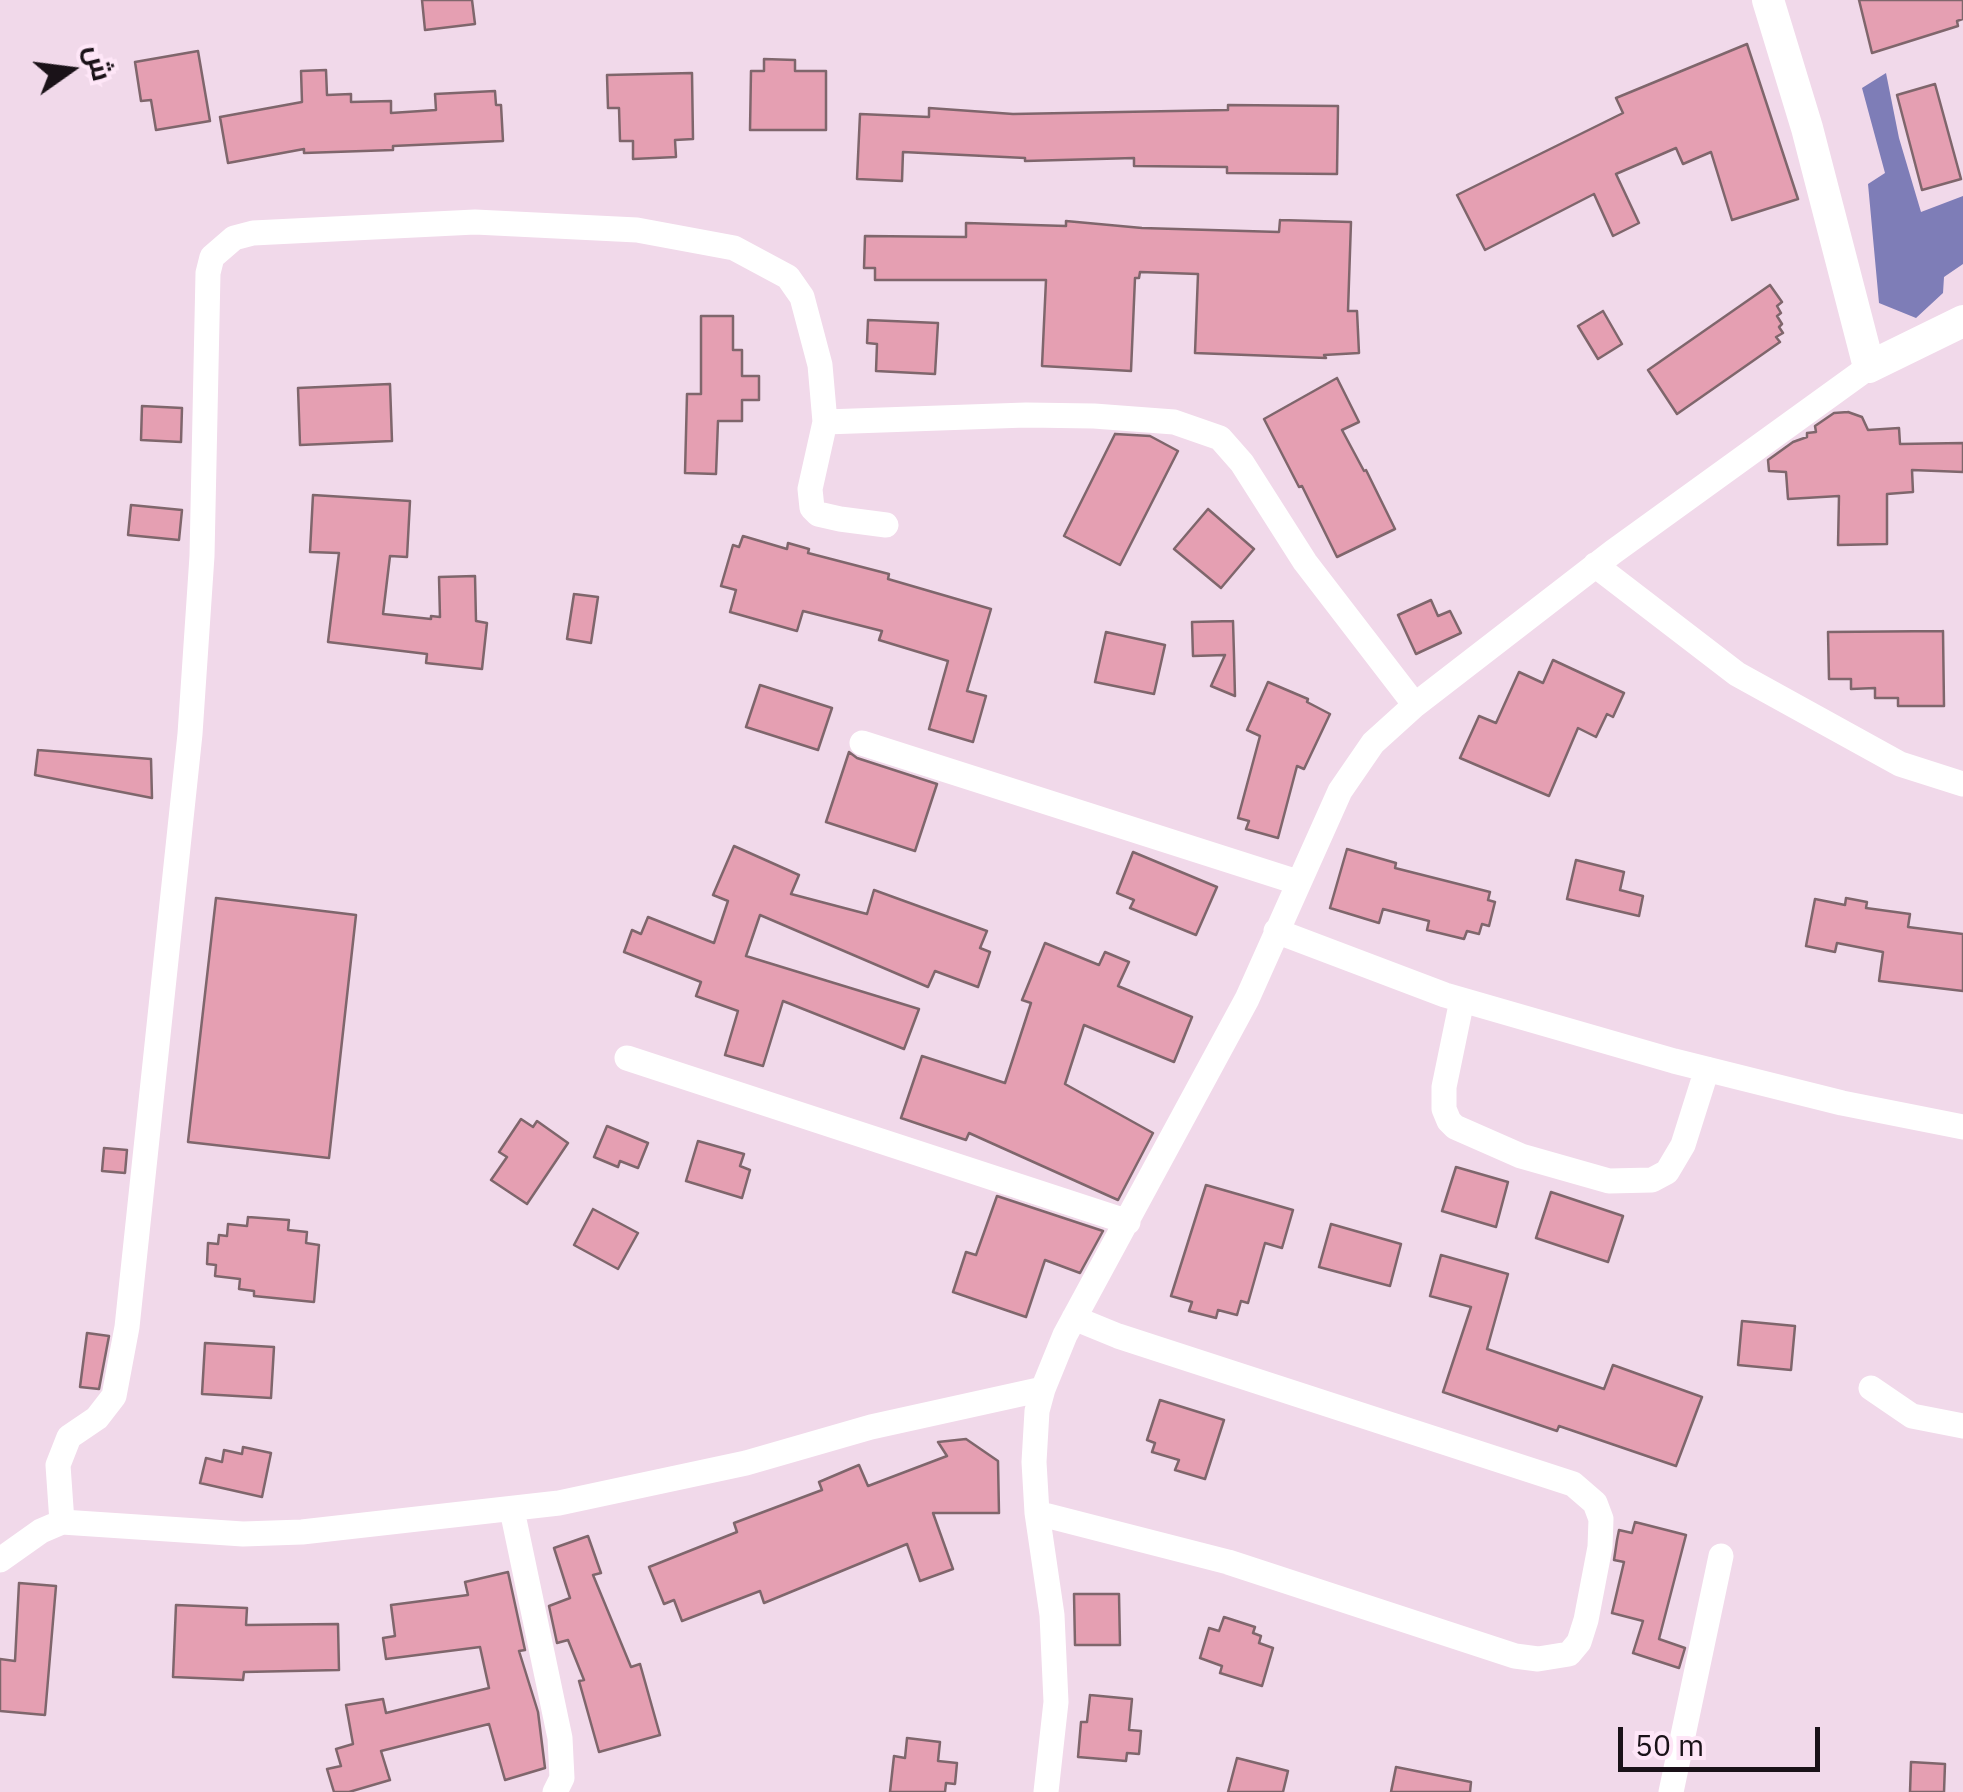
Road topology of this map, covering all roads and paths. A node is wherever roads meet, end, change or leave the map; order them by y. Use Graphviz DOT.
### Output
graph roads {
  1 [pos="1768,0"];
  2 [pos="1963,320"];
  3 [pos="1870,366"];
  4 [pos="825,422"];
  5 [pos="886,525"];
  6 [pos="1595,565"];
  7 [pos="1415,705"];
  8 [pos="862,743"];
  9 [pos="1963,784"];
  10 [pos="1296,882"];
  11 [pos="1276,931"];
  12 [pos="1462,1000"];
  13 [pos="627,1058"];
  14 [pos="1707,1069"];
  15 [pos="1963,1126"];
  16 [pos="1128,1222"];
  17 [pos="1074,1318"];
  18 [pos="1871,1388"];
  19 [pos="1043,1389"];
  20 [pos="1963,1426"];
  21 [pos="512,1510"];
  22 [pos="1037,1513"];
  23 [pos="62,1522"];
  24 [pos="1721,1556"];
  25 [pos="0,1560"];
  26 [pos="557,1791"];
  27 [pos="1046,1792"];
  28 [pos="1671,1792"];
  1 -- 3 [label="street"];
  2 -- 3 [label="street"];
  3 -- 6 [label="street"];
  4 -- 5 [label="street"];
  4 -- 7 [label="street"];
  4 -- 23 [label="street"];
  6 -- 7 [label="street"];
  6 -- 9 [label="street"];
  7 -- 10 [label="street"];
  8 -- 10 [label="street"];
  10 -- 11 [label="street"];
  11 -- 12 [label="street"];
  11 -- 16 [label="street"];
  12 -- 14 [label="street"];
  12 -- 14 [label="street"];
  13 -- 16 [label="street"];
  14 -- 15 [label="street"];
  16 -- 17 [label="street"];
  17 -- 19 [label="street"];
  17 -- 22 [label="street"];
  18 -- 20 [label="street"];
  19 -- 21 [label="street"];
  19 -- 22 [label="street"];
  21 -- 23 [label="street"];
  21 -- 26 [label="street"];
  22 -- 27 [label="street"];
  23 -- 25 [label="street"];
  24 -- 28 [label="street"];
}
